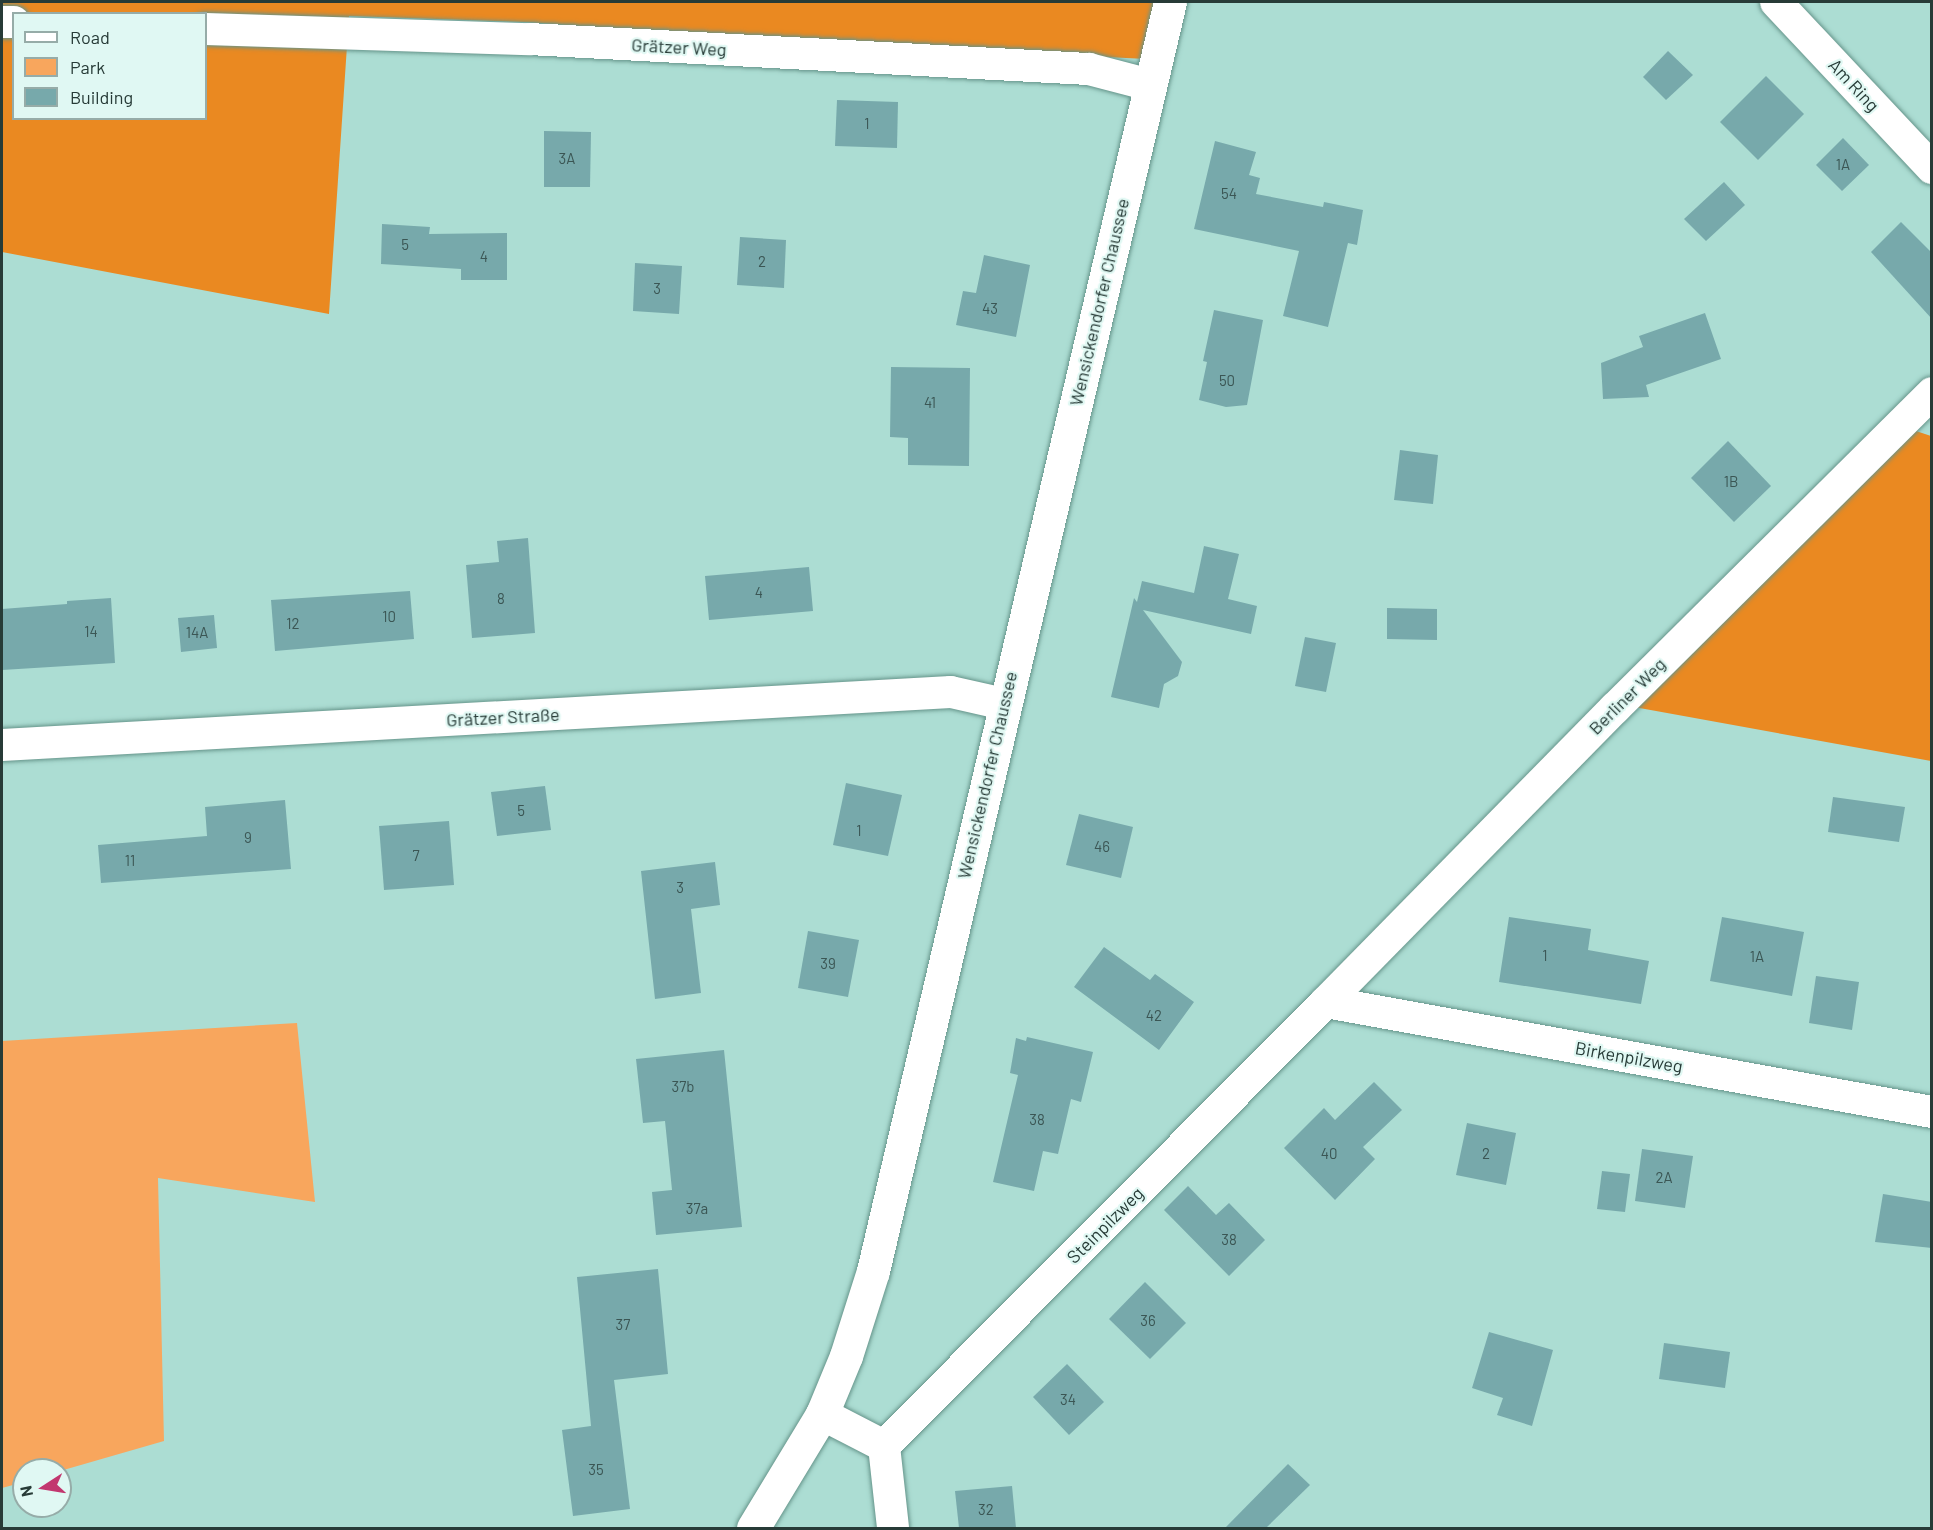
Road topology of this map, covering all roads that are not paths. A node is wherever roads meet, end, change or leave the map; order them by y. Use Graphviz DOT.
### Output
graph roads {
  1 [pos="1170,2"];
  2 [pos="1776,2"];
  3 [pos="207,29"];
  4 [pos="1150,85"];
  5 [pos="1932,168"];
  6 [pos="1932,393"];
  7 [pos="1004,704"];
  8 [pos="2,745"];
  9 [pos="1326,1002"];
  10 [pos="1932,1112"];
  11 [pos="822,1414"];
  12 [pos="884,1446"];
  13 [pos="753,1528"];
  14 [pos="892,1528"];
  1 -- 4 [label="main road, Wensickendorfer Chaussee"];
  2 -- 5 [label="street, Am Ring"];
  3 -- 4 [label="street, Grätzer Weg"];
  4 -- 7 [label="main road, Wensickendorfer Chaussee"];
  6 -- 9 [label="street, Berliner Weg"];
  7 -- 8 [label="street, Grätzer Straße"];
  7 -- 11 [label="main road, Wensickendorfer Chaussee"];
  9 -- 10 [label="street, Birkenpilzweg"];
  9 -- 12 [label="street, Steinpilzweg"];
  11 -- 12 [label="street"];
  11 -- 13 [label="main road, Wensickendorfer Chaussee"];
  12 -- 14 [label="street"];
}
